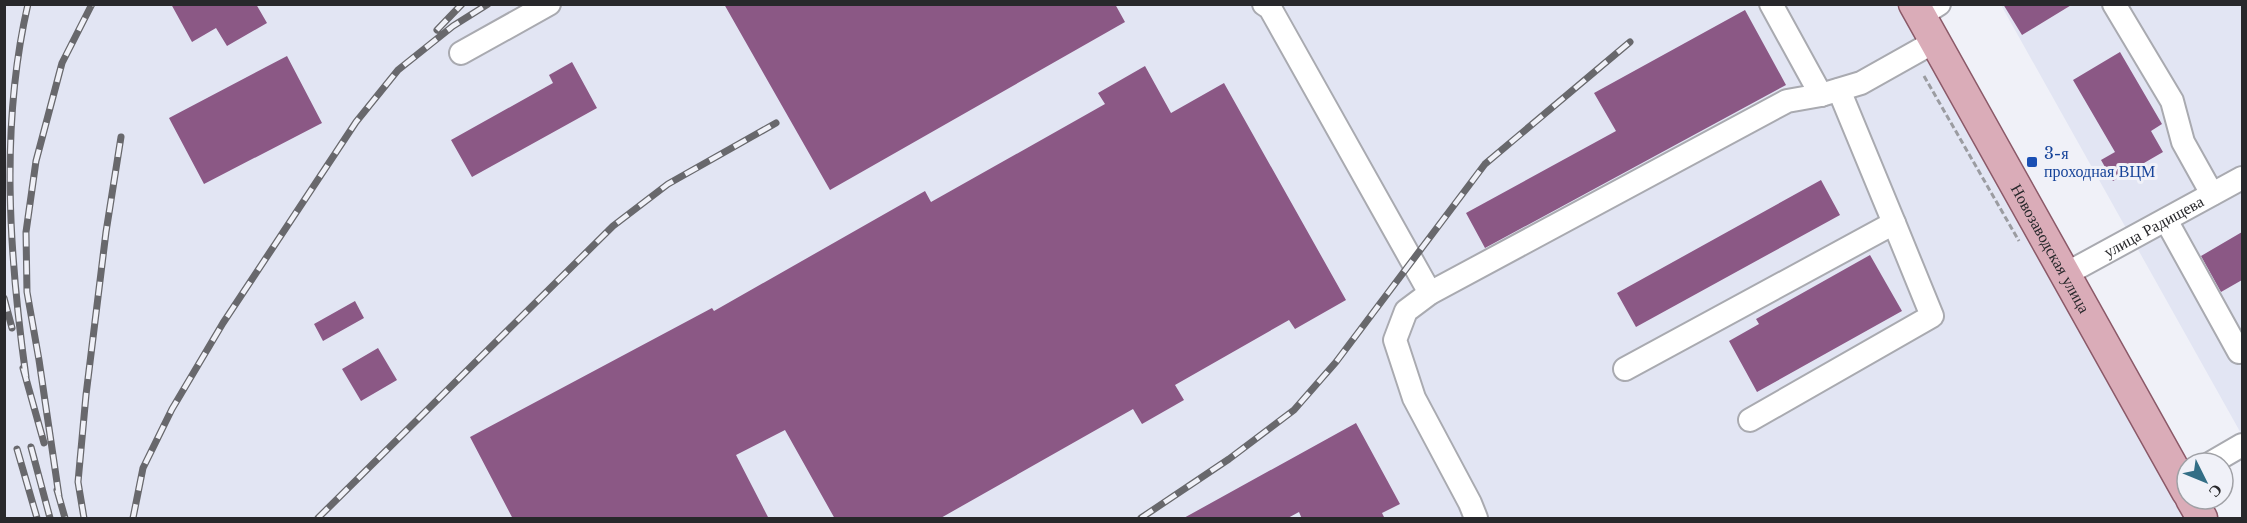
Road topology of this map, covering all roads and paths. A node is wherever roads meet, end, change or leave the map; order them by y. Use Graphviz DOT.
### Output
graph roads {
  1 [pos="549,4"];
  2 [pos="1264,4"];
  3 [pos="1771,4"];
  4 [pos="2114,4"];
  5 [pos="1924,8"];
  6 [pos="1934,42"];
  7 [pos="461,54"];
  8 [pos="1830,92"];
  9 [pos="2242,178"];
  10 [pos="2212,194"];
  11 [pos="2166,220"];
  12 [pos="1894,223"];
  13 [pos="2064,275"];
  14 [pos="1430,293"];
  15 [pos="2242,350"];
  16 [pos="1625,369"];
  17 [pos="1750,420"];
  18 [pos="2175,468"];
  19 [pos="1476,519"];
  1 -- 7 [label="street"];
  2 -- 14 [label="street"];
  3 -- 8 [label="street"];
  4 -- 10 [label="street"];
  5 -- 6 [label="main road, Новозаводская улица"];
  6 -- 8 [label="street"];
  6 -- 13 [label="main road, Новозаводская улица"];
  8 -- 12 [label="street"];
  8 -- 14 [label="street"];
  9 -- 10 [label="street, улица Радищева"];
  10 -- 11 [label="street, улица Радищева"];
  11 -- 13 [label="street, улица Радищева"];
  11 -- 15 [label="street"];
  12 -- 16 [label="street"];
  12 -- 17 [label="street"];
  13 -- 18 [label="main road, Новозаводская улица"];
  14 -- 19 [label="street"];
}
